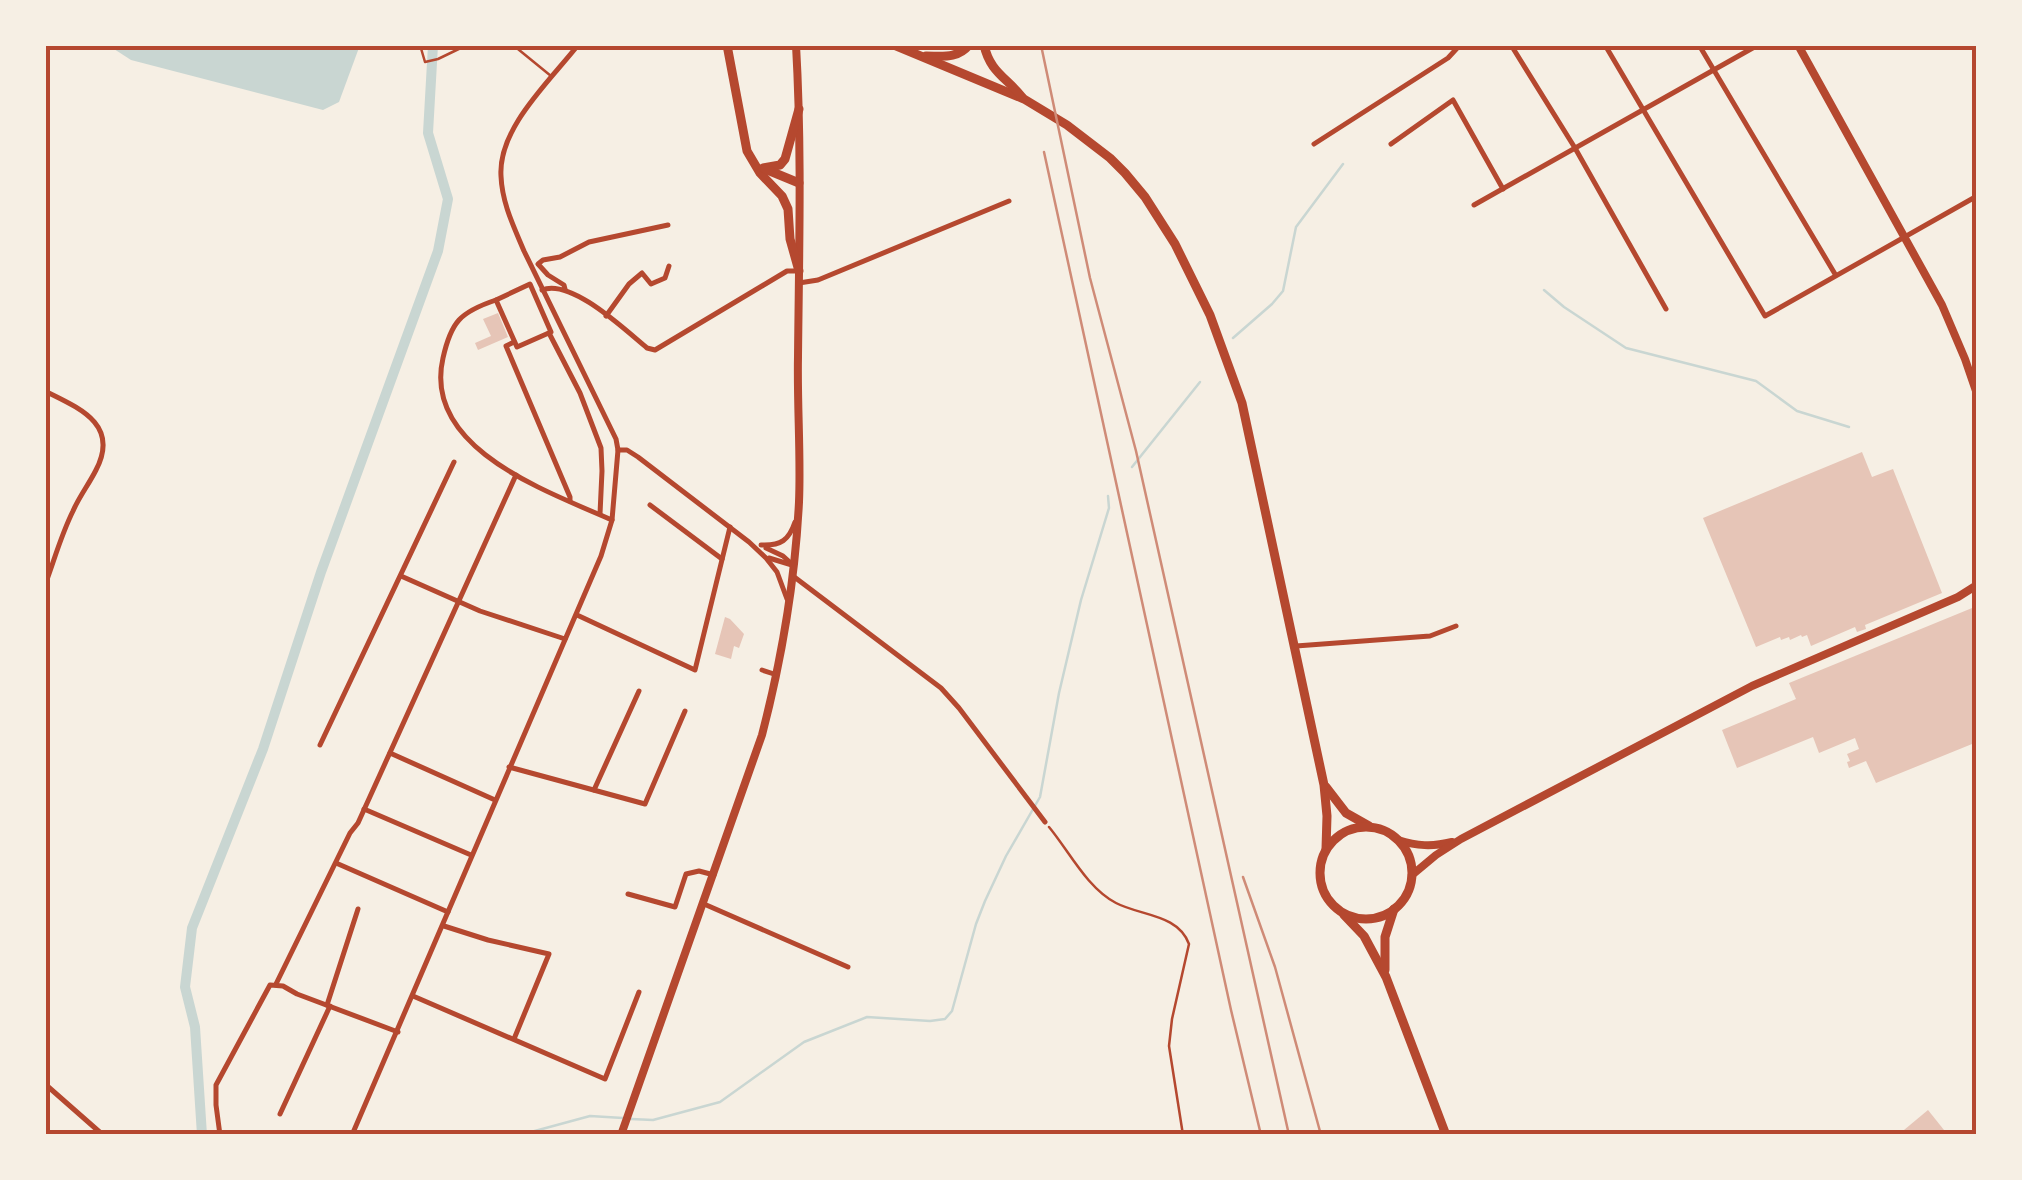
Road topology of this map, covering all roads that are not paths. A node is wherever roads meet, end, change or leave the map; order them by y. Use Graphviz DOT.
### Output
graph roads {
  1 [pos="512,45"];
  2 [pos="578,45"];
  3 [pos="727,45"];
  4 [pos="796,45"];
  5 [pos="894,45"];
  6 [pos="969,45"];
  7 [pos="984,45"];
  8 [pos="1460,45"];
  9 [pos="1511,45"];
  10 [pos="1605,45"];
  11 [pos="1699,45"];
  12 [pos="1758,45"];
  13 [pos="1798,45"];
  14 [pos="920,56"];
  15 [pos="1713,69"];
  16 [pos="552,77"];
  17 [pos="1024,99"];
  18 [pos="1644,109"];
  19 [pos="799,110"];
  20 [pos="1314,144"];
  21 [pos="1391,144"];
  22 [pos="1575,148"];
  23 [pos="750,159"];
  24 [pos="763,168"];
  25 [pos="767,180"];
  26 [pos="799,182"];
  27 [pos="1502,189"];
  28 [pos="1977,196"];
  29 [pos="1009,201"];
  30 [pos="1474,205"];
  31 [pos="668,226"];
  32 [pos="1904,237"];
  33 [pos="668,266"];
  34 [pos="1834,274"];
  35 [pos="799,277"];
  36 [pos="534,283"];
  37 [pos="565,289"];
  38 [pos="542,290"];
  39 [pos="496,300"];
  40 [pos="1666,309"];
  41 [pos="606,316"];
  42 [pos="557,319"];
  43 [pos="548,323"];
  44 [pos="548,333"];
  45 [pos="515,342"];
  46 [pos="45,391"];
  47 [pos="1977,394"];
  48 [pos="618,450"];
  49 [pos="454,462"];
  50 [pos="516,475"];
  51 [pos="799,499"];
  52 [pos="570,502"];
  53 [pos="650,505"];
  54 [pos="600,514"];
  55 [pos="612,520"];
  56 [pos="730,527"];
  57 [pos="749,542"];
  58 [pos="761,545"];
  59 [pos="766,558"];
  60 [pos="722,559"];
  61 [pos="794,566"];
  62 [pos="400,576"];
  63 [pos="793,576"];
  64 [pos="1977,585"];
  65 [pos="45,586"];
  66 [pos="1958,597"];
  67 [pos="1977,597"];
  68 [pos="458,601"];
  69 [pos="789,608"];
  70 [pos="576,614"];
  71 [pos="1456,626"];
  72 [pos="565,639"];
  73 [pos="1295,646"];
  74 [pos="762,670"];
  75 [pos="777,675"];
  76 [pos="638,690"];
  77 [pos="685,711"];
  78 [pos="320,745"];
  79 [pos="390,753"];
  80 [pos="509,767"];
  81 [pos="1324,784"];
  82 [pos="594,790"];
  83 [pos="495,800"];
  84 [pos="364,809"];
  85 [pos="1045,822"];
  86 [pos="1371,827"];
  87 [pos="1398,840"];
  88 [pos="1461,840"];
  89 [pos="1326,849"];
  90 [pos="471,855"];
  91 [pos="336,863"];
  92 [pos="714,875"];
  93 [pos="1412,875"];
  94 [pos="628,894"];
  95 [pos="704,904"];
  96 [pos="358,909"];
  97 [pos="1394,909"];
  98 [pos="1339,910"];
  99 [pos="448,912"];
  100 [pos="443,926"];
  101 [pos="848,968"];
  102 [pos="1386,977"];
  103 [pos="276,984"];
  104 [pos="639,992"];
  105 [pos="414,996"];
  106 [pos="328,1005"];
  107 [pos="398,1032"];
  108 [pos="514,1040"];
  109 [pos="45,1084"];
  110 [pos="280,1114"];
  111 [pos="103,1135"];
  112 [pos="220,1135"];
  113 [pos="352,1135"];
  114 [pos="622,1135"];
  115 [pos="1446,1135"];
  1 -- 16 [label="lane"];
  2 -- 16 [label="street"];
  3 -- 23 [label="main road"];
  4 -- 19 [label="main road"];
  5 -- 14 [label="main road"];
  6 -- 14 [label="main road"];
  7 -- 17 [label="main road"];
  8 -- 20 [label="street"];
  9 -- 22 [label="street"];
  10 -- 18 [label="street"];
  11 -- 15 [label="street"];
  12 -- 15 [label="street"];
  13 -- 32 [label="main road"];
  14 -- 17 [label="main road"];
  15 -- 18 [label="street"];
  15 -- 34 [label="street"];
  16 -- 36 [label="street"];
  17 -- 73 [label="main road"];
  18 -- 22 [label="street"];
  18 -- 34 [label="street"];
  19 -- 24 [label="main road"];
  19 -- 26 [label="main road"];
  21 -- 27 [label="street"];
  22 -- 27 [label="street"];
  22 -- 40 [label="street"];
  23 -- 24 [label="main road"];
  23 -- 25 [label="main road"];
  24 -- 26 [label="main road"];
  25 -- 26 [label="main road"];
  25 -- 35 [label="main road"];
  26 -- 35 [label="main road"];
  27 -- 30 [label="street"];
  28 -- 32 [label="street"];
  29 -- 35 [label="street"];
  31 -- 37 [label="street"];
  32 -- 34 [label="street"];
  32 -- 47 [label="main road"];
  33 -- 41 [label="street"];
  35 -- 41 [label="street"];
  35 -- 51 [label="main road"];
  36 -- 38 [label="street"];
  36 -- 39 [label="street"];
  36 -- 43 [label="street"];
  37 -- 38 [label="street"];
  37 -- 41 [label="street"];
  38 -- 42 [label="street"];
  39 -- 45 [label="street"];
  39 -- 50 [label="street"];
  42 -- 43 [label="street"];
  42 -- 48 [label="street"];
  43 -- 44 [label="street"];
  44 -- 45 [label="street"];
  44 -- 54 [label="street"];
  45 -- 52 [label="street"];
  46 -- 65 [label="street"];
  48 -- 55 [label="street"];
  48 -- 56 [label="street"];
  49 -- 62 [label="street"];
  50 -- 52 [label="street"];
  50 -- 68 [label="street"];
  51 -- 58 [label="street"];
  51 -- 61 [label="main road"];
  52 -- 54 [label="street"];
  53 -- 60 [label="street"];
  54 -- 55 [label="street"];
  55 -- 70 [label="street"];
  56 -- 57 [label="street"];
  56 -- 60 [label="street"];
  57 -- 58 [label="street"];
  57 -- 59 [label="street"];
  58 -- 61 [label="street"];
  59 -- 61 [label="street"];
  59 -- 69 [label="street"];
  60 -- 70 [label="street"];
  61 -- 63 [label="main road"];
  62 -- 68 [label="street"];
  62 -- 78 [label="street"];
  63 -- 69 [label="main road"];
  63 -- 85 [label="street"];
  64 -- 66 [label="main road"];
  66 -- 67 [label="main road"];
  66 -- 88 [label="main road"];
  68 -- 72 [label="street"];
  68 -- 79 [label="street"];
  69 -- 75 [label="main road"];
  70 -- 72 [label="street"];
  71 -- 73 [label="street"];
  72 -- 80 [label="street"];
  73 -- 81 [label="main road"];
  74 -- 75 [label="street"];
  75 -- 92 [label="main road"];
  76 -- 82 [label="street"];
  77 -- 82 [label="street"];
  79 -- 83 [label="street"];
  79 -- 84 [label="street"];
  80 -- 82 [label="street"];
  80 -- 83 [label="street"];
  81 -- 86 [label="main road"];
  81 -- 89 [label="main road"];
  83 -- 90 [label="street"];
  84 -- 90 [label="street"];
  84 -- 91 [label="street"];
  86 -- 87 [label="main road"];
  86 -- 89 [label="main road"];
  87 -- 88 [label="main road"];
  87 -- 93 [label="main road"];
  88 -- 93 [label="main road"];
  89 -- 98 [label="main road"];
  90 -- 99 [label="street"];
  91 -- 99 [label="street"];
  91 -- 103 [label="street"];
  92 -- 94 [label="street"];
  92 -- 95 [label="main road"];
  93 -- 97 [label="main road"];
  95 -- 101 [label="street"];
  95 -- 114 [label="main road"];
  96 -- 106 [label="street"];
  97 -- 98 [label="main road"];
  97 -- 102 [label="main road"];
  98 -- 102 [label="main road"];
  99 -- 100 [label="street"];
  100 -- 105 [label="street"];
  100 -- 108 [label="street"];
  102 -- 115 [label="main road"];
  103 -- 106 [label="street"];
  103 -- 112 [label="street"];
  104 -- 108 [label="street"];
  105 -- 107 [label="street"];
  105 -- 108 [label="street"];
  106 -- 107 [label="street"];
  106 -- 110 [label="street"];
  107 -- 113 [label="street"];
  109 -- 111 [label="street"];
}
